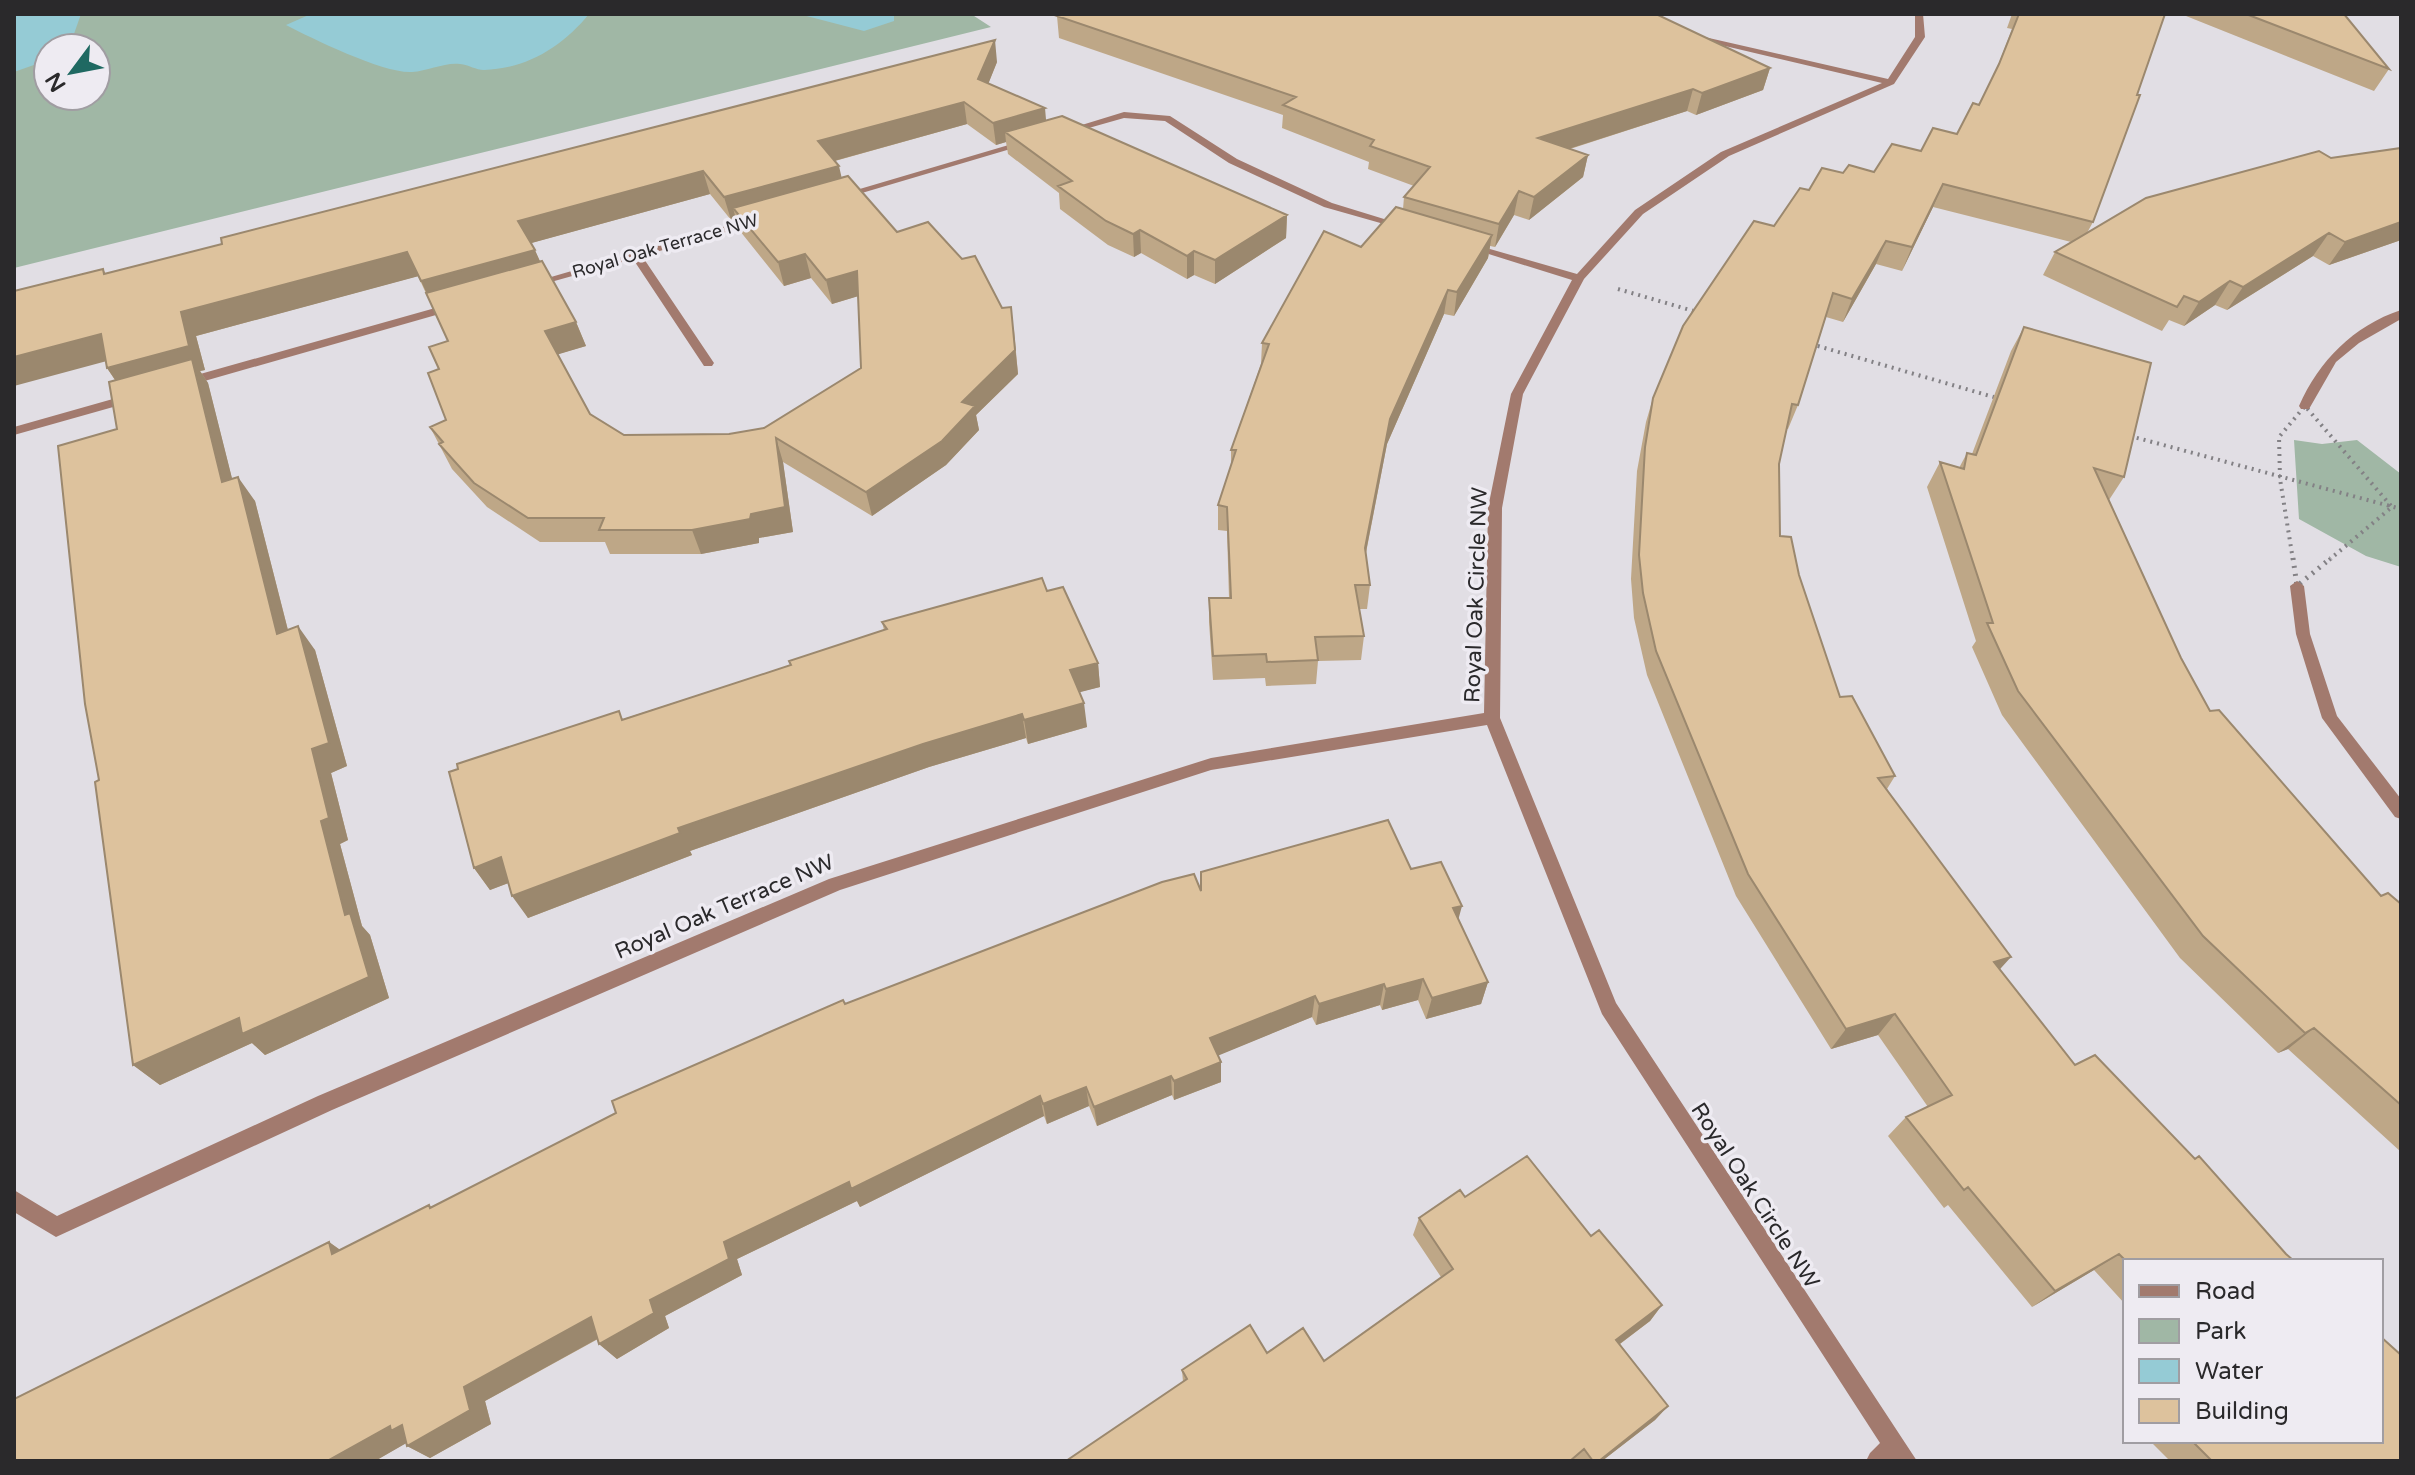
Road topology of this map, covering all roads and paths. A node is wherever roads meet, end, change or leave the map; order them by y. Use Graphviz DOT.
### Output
graph roads {
  1 [pos="1919,14"];
  2 [pos="1678,32"];
  3 [pos="1891,82"];
  4 [pos="1048,137"];
  5 [pos="1032,141"];
  6 [pos="834,198"];
  7 [pos="773,215"];
  8 [pos="1417,231"];
  9 [pos="1461,244"];
  10 [pos="636,255"];
  11 [pos="1579,278"];
  12 [pos="515,289"];
  13 [pos="469,302"];
  14 [pos="1700,313"];
  15 [pos="2401,314"];
  16 [pos="1805,343"];
  17 [pos="708,363"];
  18 [pos="166,388"];
  19 [pos="151,393"];
  20 [pos="2001,399"];
  21 [pos="2305,406"];
  22 [pos="14,431"];
  23 [pos="2122,433"];
  24 [pos="2280,479"];
  25 [pos="2392,507"];
  26 [pos="2401,509"];
  27 [pos="2297,586"];
  28 [pos="1492,718"];
  29 [pos="2401,812"];
  30 [pos="14,1200"];
  31 [pos="1892,1456"];
  1 -- 3 [label="street"];
  2 -- 3 [label="street"];
  3 -- 11 [label="street, Royal Oak Circle NW"];
  4 -- 8 [label="street"];
  5 -- 6 [label="street"];
  7 -- 10 [label="street, Royal Oak Terrace NW"];
  9 -- 11 [label="street"];
  10 -- 12 [label="street, Royal Oak Terrace NW"];
  10 -- 17 [label="street"];
  11 -- 14 [label="path"];
  11 -- 28 [label="street, Royal Oak Circle NW"];
  13 -- 18 [label="street"];
  15 -- 21 [label="street"];
  16 -- 20 [label="path"];
  19 -- 22 [label="street"];
  21 -- 24 [label="path"];
  21 -- 25 [label="path"];
  23 -- 24 [label="path"];
  24 -- 25 [label="path"];
  24 -- 27 [label="path"];
  25 -- 26 [label="path"];
  25 -- 27 [label="path"];
  27 -- 29 [label="street"];
  28 -- 30 [label="street, Royal Oak Terrace NW"];
  28 -- 31 [label="street, Royal Oak Circle NW"];
}
